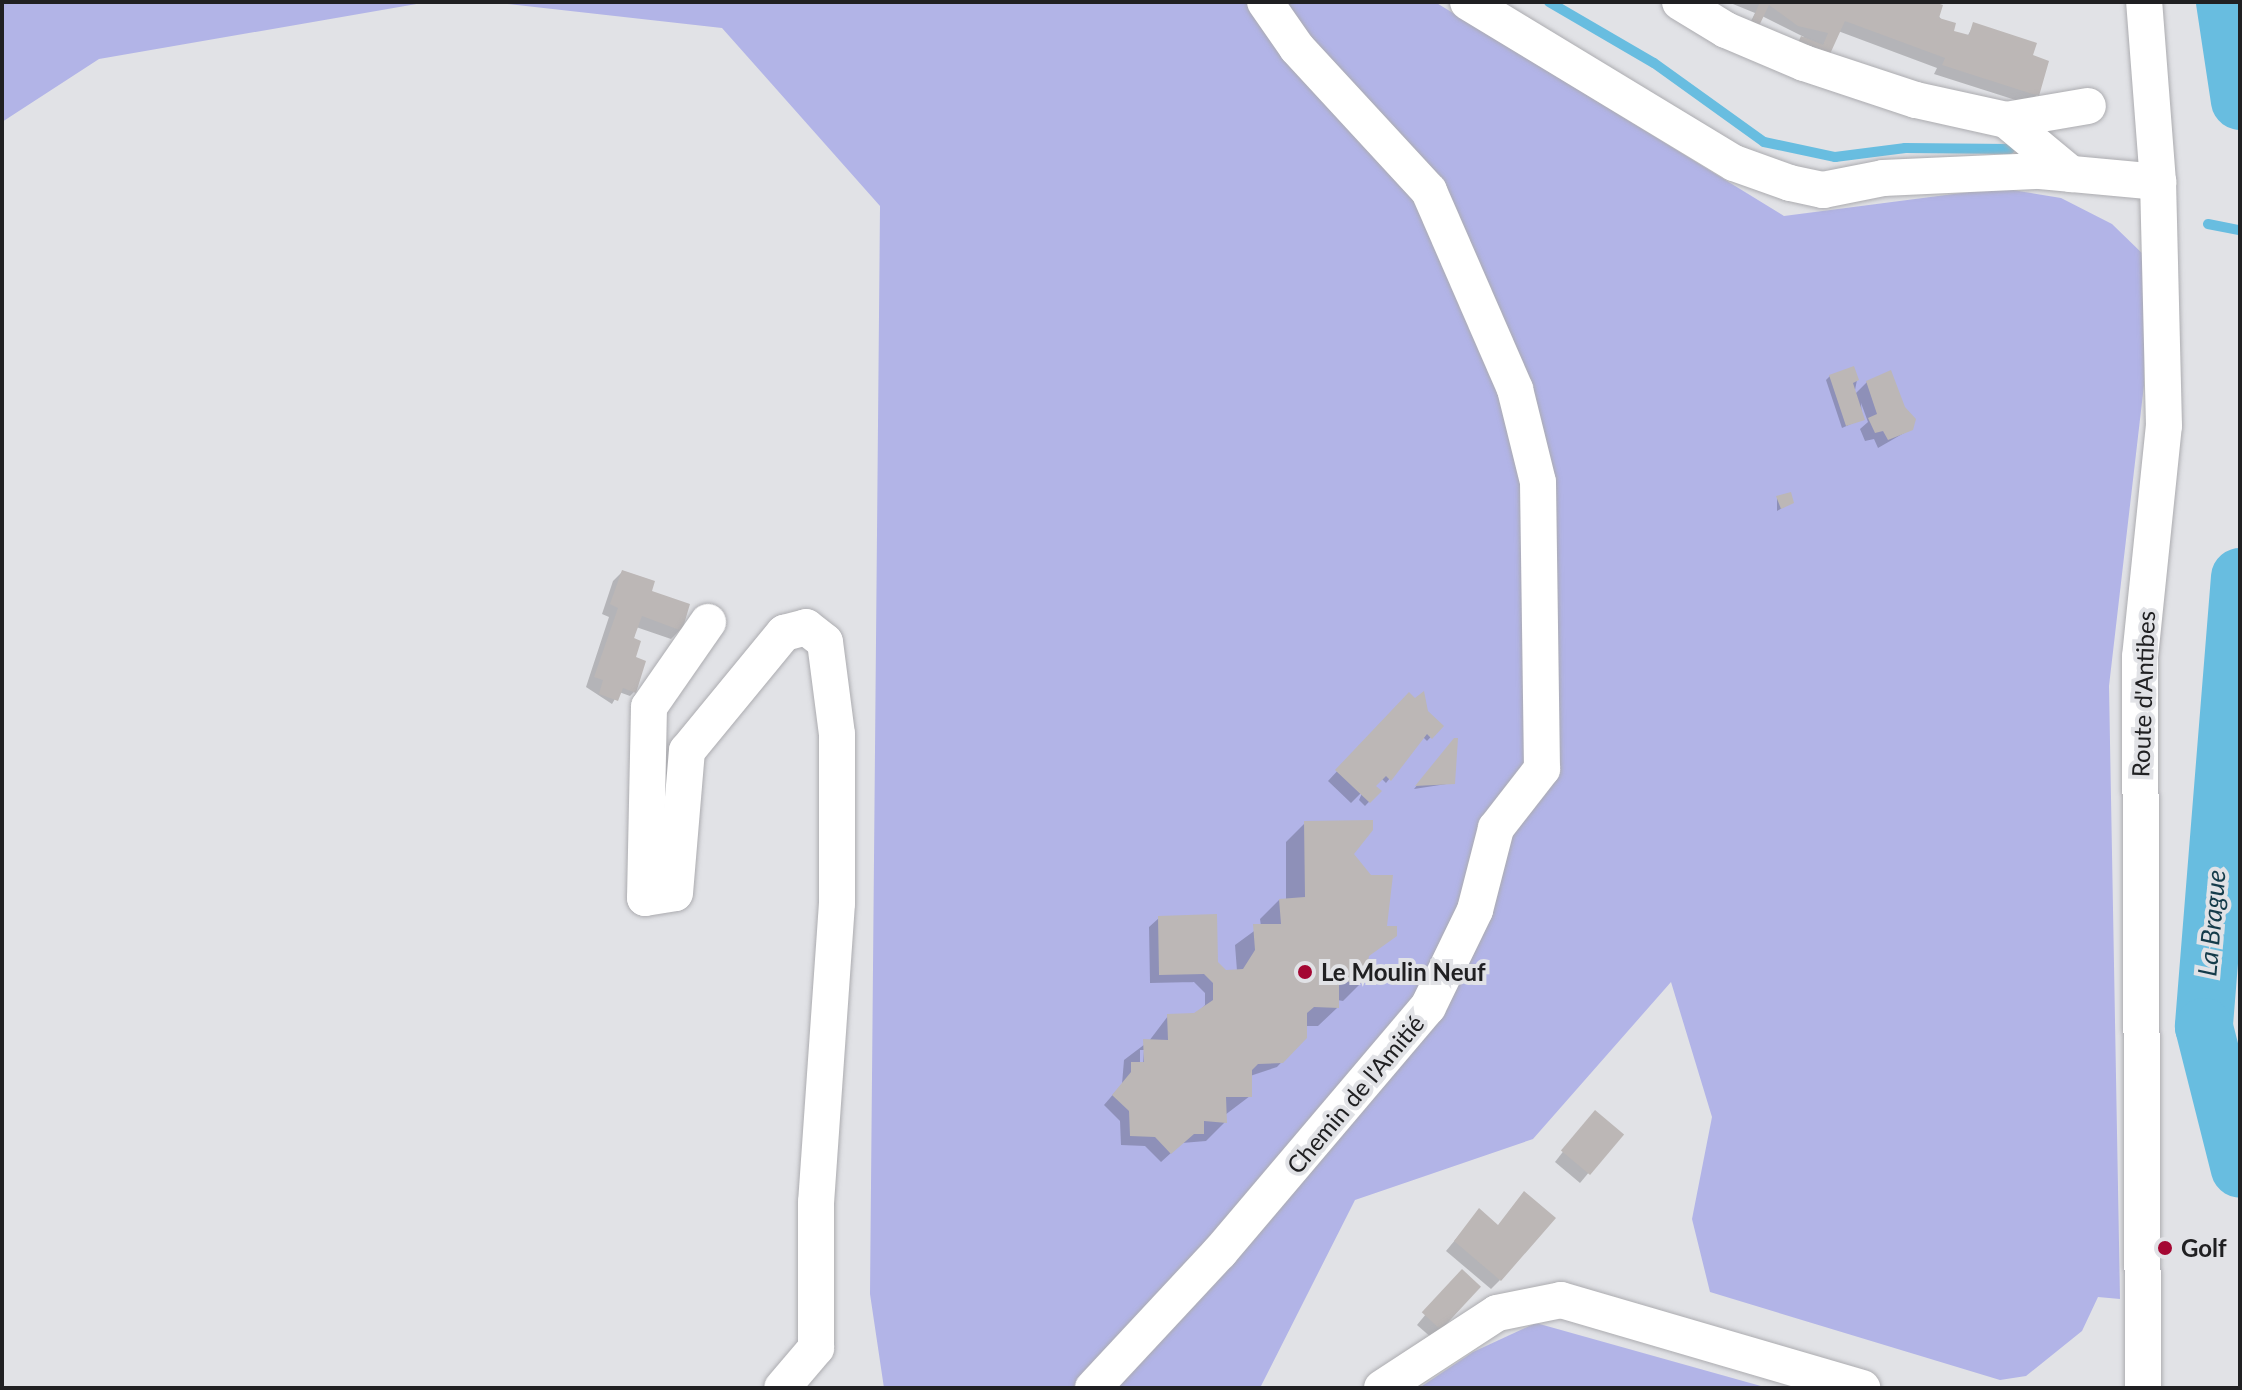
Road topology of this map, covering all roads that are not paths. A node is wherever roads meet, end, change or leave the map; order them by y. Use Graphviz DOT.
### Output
graph roads {
  1 [pos="1265,2"];
  2 [pos="1468,2"];
  3 [pos="1680,2"];
  4 [pos="2144,2"];
  5 [pos="2088,106"];
  6 [pos="2006,120"];
  7 [pos="2071,174"];
  8 [pos="2158,182"];
  9 [pos="708,622"];
  10 [pos="782,1388"];
  11 [pos="1093,1388"];
  12 [pos="1382,1388"];
  13 [pos="1862,1388"];
  14 [pos="2143,1388"];
  1 -- 11 [label="street, Chemin de l'Amitié"];
  2 -- 7 [label="street"];
  3 -- 6 [label="street"];
  4 -- 8 [label="street, Route d'Antibes"];
  5 -- 6 [label="street"];
  6 -- 7 [label="street"];
  7 -- 8 [label="street"];
  8 -- 14 [label="street, Route d'Antibes"];
  9 -- 10 [label="street"];
  12 -- 13 [label="street"];
}
